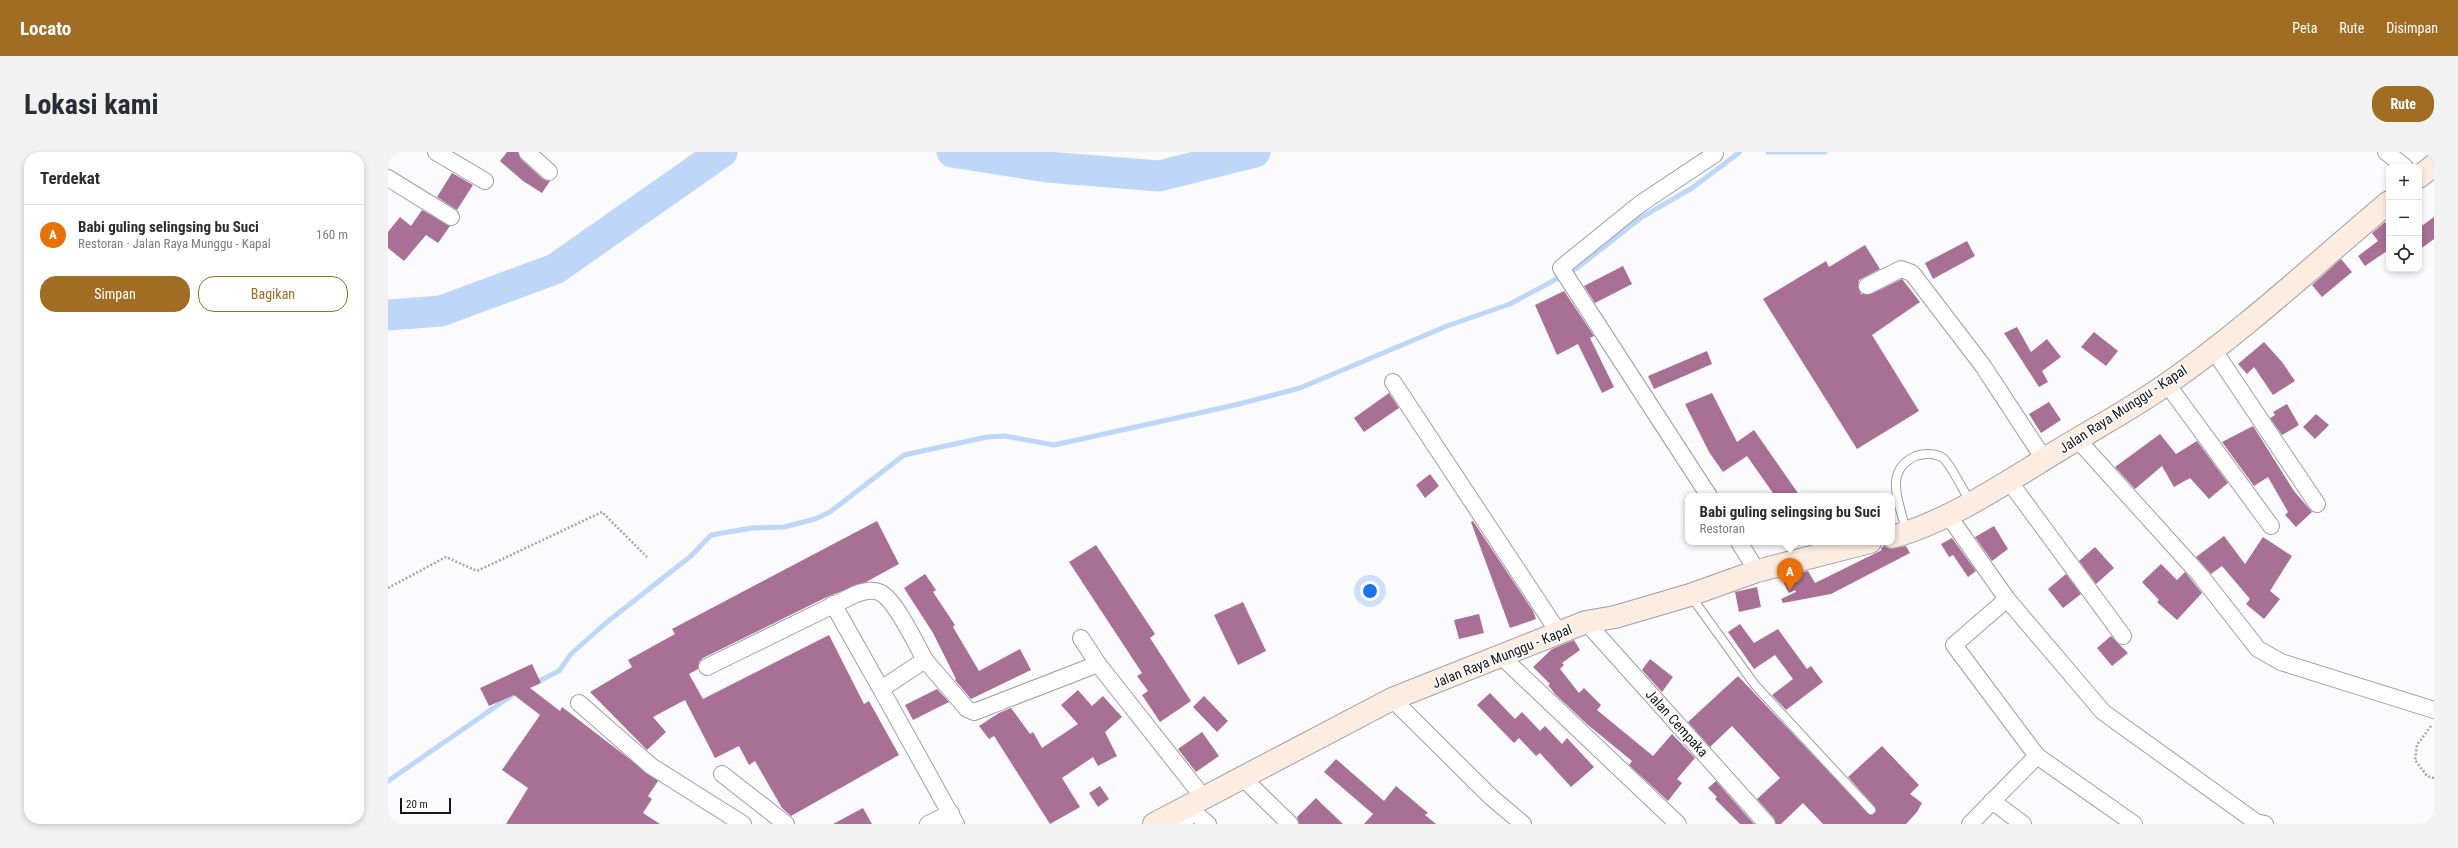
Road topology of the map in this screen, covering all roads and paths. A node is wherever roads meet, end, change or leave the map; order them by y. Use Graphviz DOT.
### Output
graph roads {
  1 [pos="436,152"];
  2 [pos="527,152"];
  3 [pos="2386,152"];
  4 [pos="1716,154"];
  5 [pos="2401,164"];
  6 [pos="2434,165"];
  7 [pos="549,172"];
  8 [pos="2422,175"];
  9 [pos="388,178"];
  10 [pos="485,180"];
  11 [pos="2386,205"];
  12 [pos="451,217"];
  13 [pos="1867,286"];
  14 [pos="2213,349"];
  15 [pos="1393,382"];
  16 [pos="2167,384"];
  17 [pos="2078,440"];
  18 [pos="2044,459"];
  19 [pos="2009,481"];
  20 [pos="1707,493"];
  21 [pos="1971,503"];
  22 [pos="2317,504"];
  23 [pos="1948,515"];
  24 [pos="2271,526"];
  25 [pos="1899,534"];
  26 [pos="1741,545"];
  27 [pos="1858,545"];
  28 [pos="647,557"];
  29 [pos="1757,571"];
  30 [pos="388,588"];
  31 [pos="1690,595"];
  32 [pos="2007,599"];
  33 [pos="834,604"];
  34 [pos="1586,622"];
  35 [pos="1559,633"];
  36 [pos="2123,636"];
  37 [pos="1081,638"];
  38 [pos="1501,656"];
  39 [pos="925,660"];
  40 [pos="1098,664"];
  41 [pos="707,667"];
  42 [pos="881,689"];
  43 [pos="1392,699"];
  44 [pos="579,703"];
  45 [pos="2434,710"];
  46 [pos="2434,722"];
  47 [pos="2037,756"];
  48 [pos="722,774"];
  49 [pos="1243,778"];
  50 [pos="2434,778"];
  51 [pos="1992,801"];
  52 [pos="1192,809"];
  53 [pos="1871,810"];
  54 [pos="954,819"];
  55 [pos="743,824"];
  56 [pos="786,824"];
  57 [pos="928,824"];
  58 [pos="1154,824"];
  59 [pos="1208,824"];
  60 [pos="1290,824"];
  61 [pos="1524,824"];
  62 [pos="1678,824"];
  63 [pos="1768,824"];
  64 [pos="1970,824"];
  65 [pos="2024,824"];
  66 [pos="2134,824"];
  67 [pos="2265,824"];
  1 -- 10 [label="street"];
  2 -- 7 [label="street"];
  3 -- 5 [label="street"];
  4 -- 20 [label="street"];
  6 -- 8 [label="street"];
  9 -- 12 [label="street"];
  11 -- 14 [label="street, Jalan Raya Munggu - Kapal"];
  13 -- 18 [label="street"];
  14 -- 16 [label="street, Jalan Raya Munggu - Kapal"];
  14 -- 22 [label="street"];
  15 -- 35 [label="street"];
  16 -- 17 [label="street, Jalan Raya Munggu - Kapal"];
  16 -- 24 [label="street"];
  17 -- 18 [label="street, Jalan Raya Munggu - Kapal"];
  17 -- 45 [label="street"];
  18 -- 19 [label="street, Jalan Raya Munggu - Kapal"];
  19 -- 21 [label="street, Jalan Raya Munggu - Kapal"];
  19 -- 36 [label="street"];
  21 -- 23 [label="street, Jalan Raya Munggu - Kapal"];
  21 -- 25 [label="lane"];
  23 -- 25 [label="street, Jalan Raya Munggu - Kapal"];
  23 -- 32 [label="street"];
  26 -- 29 [label="street"];
  27 -- 29 [label="street, Jalan Raya Munggu - Kapal"];
  28 -- 30 [label="path"];
  29 -- 31 [label="street, Jalan Raya Munggu - Kapal"];
  31 -- 34 [label="street, Jalan Raya Munggu - Kapal"];
  31 -- 53 [label="lane"];
  32 -- 47 [label="street"];
  32 -- 67 [label="street"];
  33 -- 39 [label="street"];
  33 -- 41 [label="street"];
  33 -- 42 [label="street"];
  34 -- 35 [label="street, Jalan Raya Munggu - Kapal"];
  34 -- 63 [label="street, Jalan Cempaka"];
  35 -- 38 [label="street, Jalan Raya Munggu - Kapal"];
  37 -- 40 [label="street"];
  38 -- 43 [label="street, Jalan Raya Munggu - Kapal"];
  38 -- 62 [label="street"];
  39 -- 40 [label="street"];
  39 -- 42 [label="street"];
  40 -- 52 [label="street"];
  42 -- 54 [label="street"];
  43 -- 49 [label="street, Jalan Raya Munggu - Kapal"];
  43 -- 61 [label="street"];
  44 -- 55 [label="street"];
  46 -- 50 [label="path"];
  47 -- 51 [label="street"];
  47 -- 66 [label="street"];
  48 -- 56 [label="street"];
  49 -- 52 [label="street, Jalan Raya Munggu - Kapal"];
  49 -- 60 [label="street"];
  51 -- 64 [label="street"];
  51 -- 65 [label="street"];
  52 -- 58 [label="street, Jalan Raya Munggu - Kapal"];
  52 -- 59 [label="street"];
  54 -- 57 [label="street"];
}
